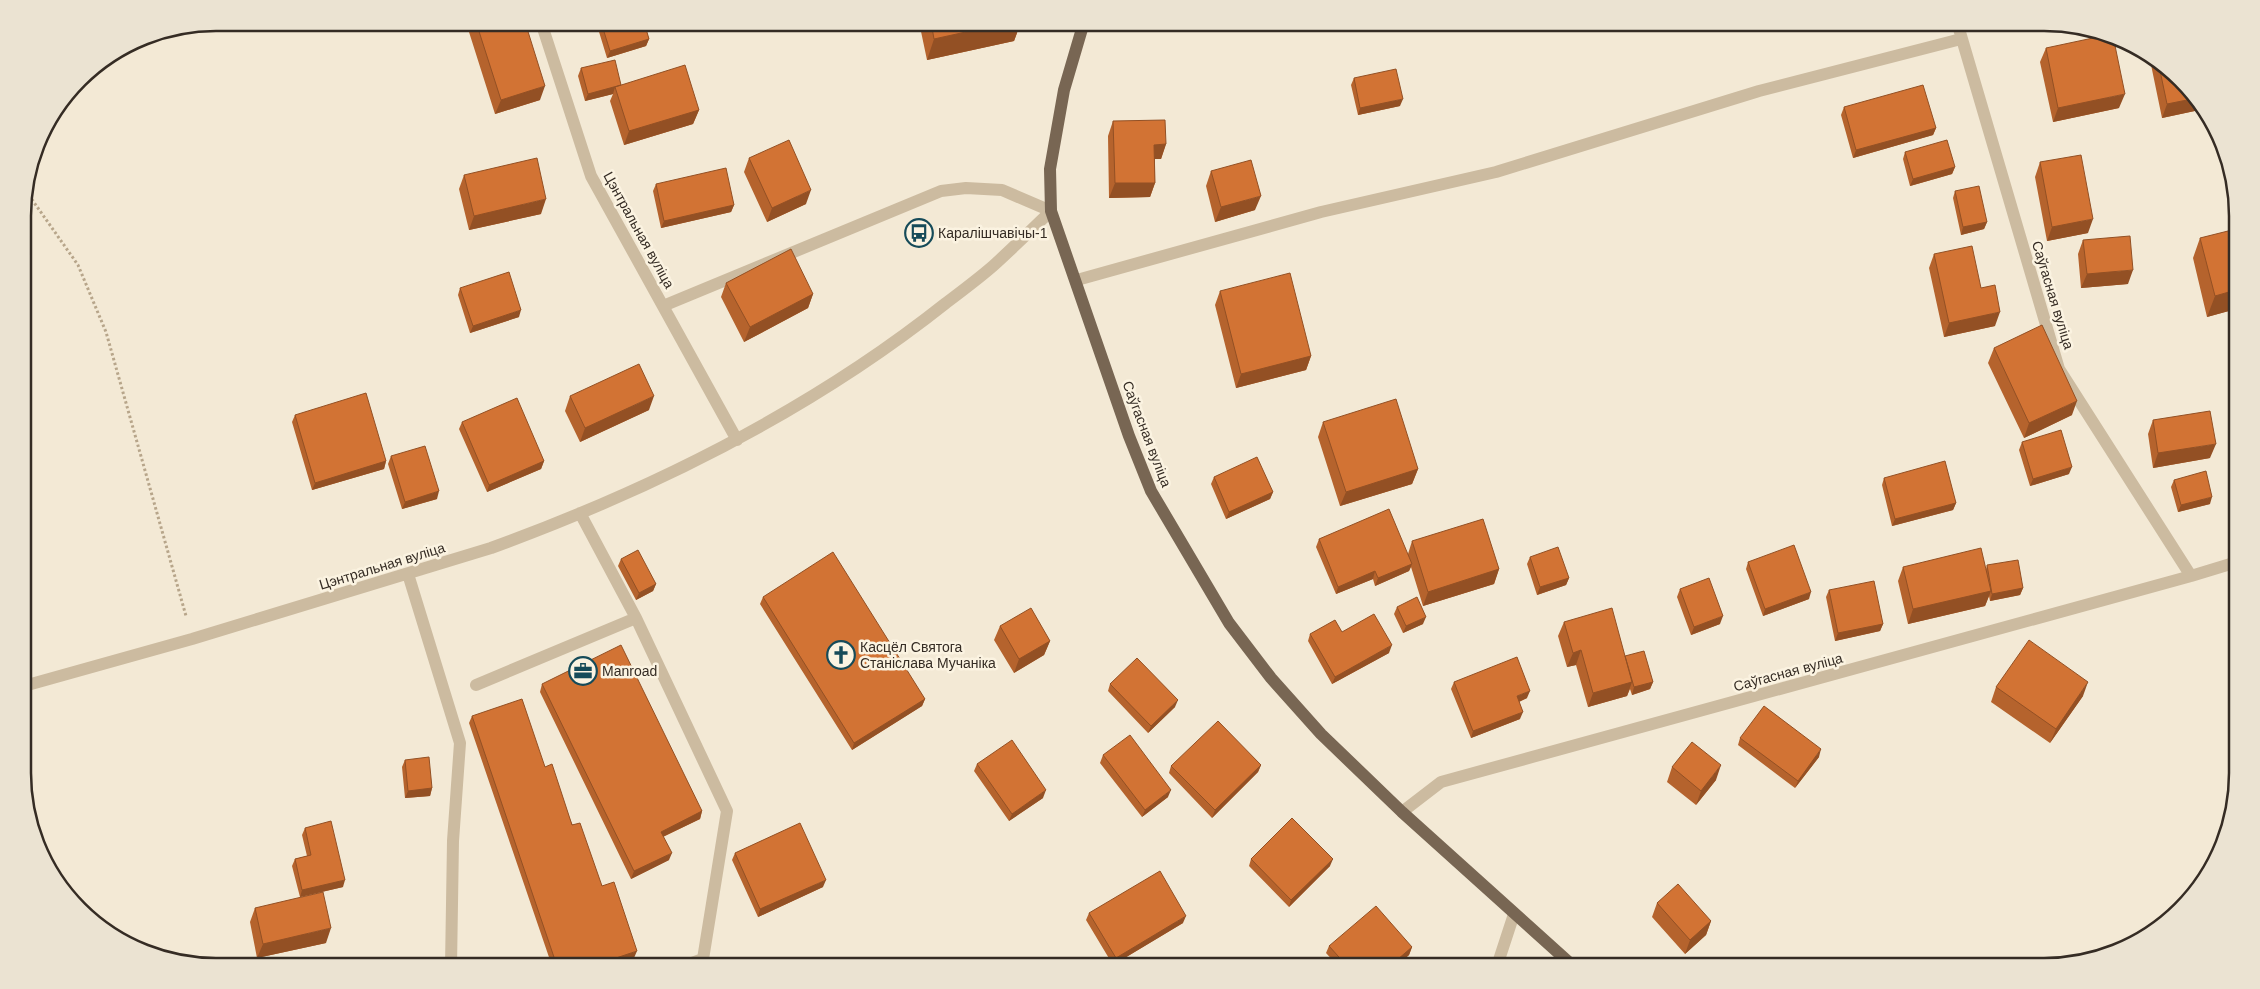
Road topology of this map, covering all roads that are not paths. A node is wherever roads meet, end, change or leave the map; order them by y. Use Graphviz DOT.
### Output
graph roads {
  1 [pos="544,31"];
  2 [pos="1081,31"];
  3 [pos="1959,31"];
  4 [pos="1961,39"];
  5 [pos="1051,211"];
  6 [pos="1077,280"];
  7 [pos="663,306"];
  8 [pos="737,440"];
  9 [pos="580,513"];
  10 [pos="2229,564"];
  11 [pos="408,574"];
  12 [pos="2191,576"];
  13 [pos="636,618"];
  14 [pos="31,684"];
  15 [pos="476,684"];
  16 [pos="1402,812"];
  17 [pos="1514,914"];
  18 [pos="451,958"];
  19 [pos="703,958"];
  20 [pos="1500,958"];
  21 [pos="1564,958"];
  1 -- 7 [label="street, Цэнтральная вуліца"];
  2 -- 5 [label="main road, Саўгасная вуліца"];
  3 -- 4 [label="street, Саўгасная вуліца"];
  4 -- 6 [label="street"];
  4 -- 12 [label="street, Саўгасная вуліца"];
  5 -- 6 [label="main road, Саўгасная вуліца"];
  5 -- 7 [label="street"];
  5 -- 8 [label="street, Цэнтральная вуліца"];
  6 -- 16 [label="main road, Саўгасная вуліца"];
  7 -- 8 [label="street, Цэнтральная вуліца"];
  8 -- 9 [label="street, Цэнтральная вуліца"];
  9 -- 11 [label="street, Цэнтральная вуліца"];
  9 -- 13 [label="street"];
  10 -- 12 [label="street, Саўгасная вуліца"];
  11 -- 14 [label="street, Цэнтральная вуліца"];
  11 -- 18 [label="street"];
  12 -- 16 [label="street, Саўгасная вуліца"];
  13 -- 15 [label="street"];
  13 -- 19 [label="street"];
  16 -- 17 [label="main road, Саўгасная вуліца"];
  17 -- 20 [label="street"];
  17 -- 21 [label="main road, Саўгасная вуліца"];
}
